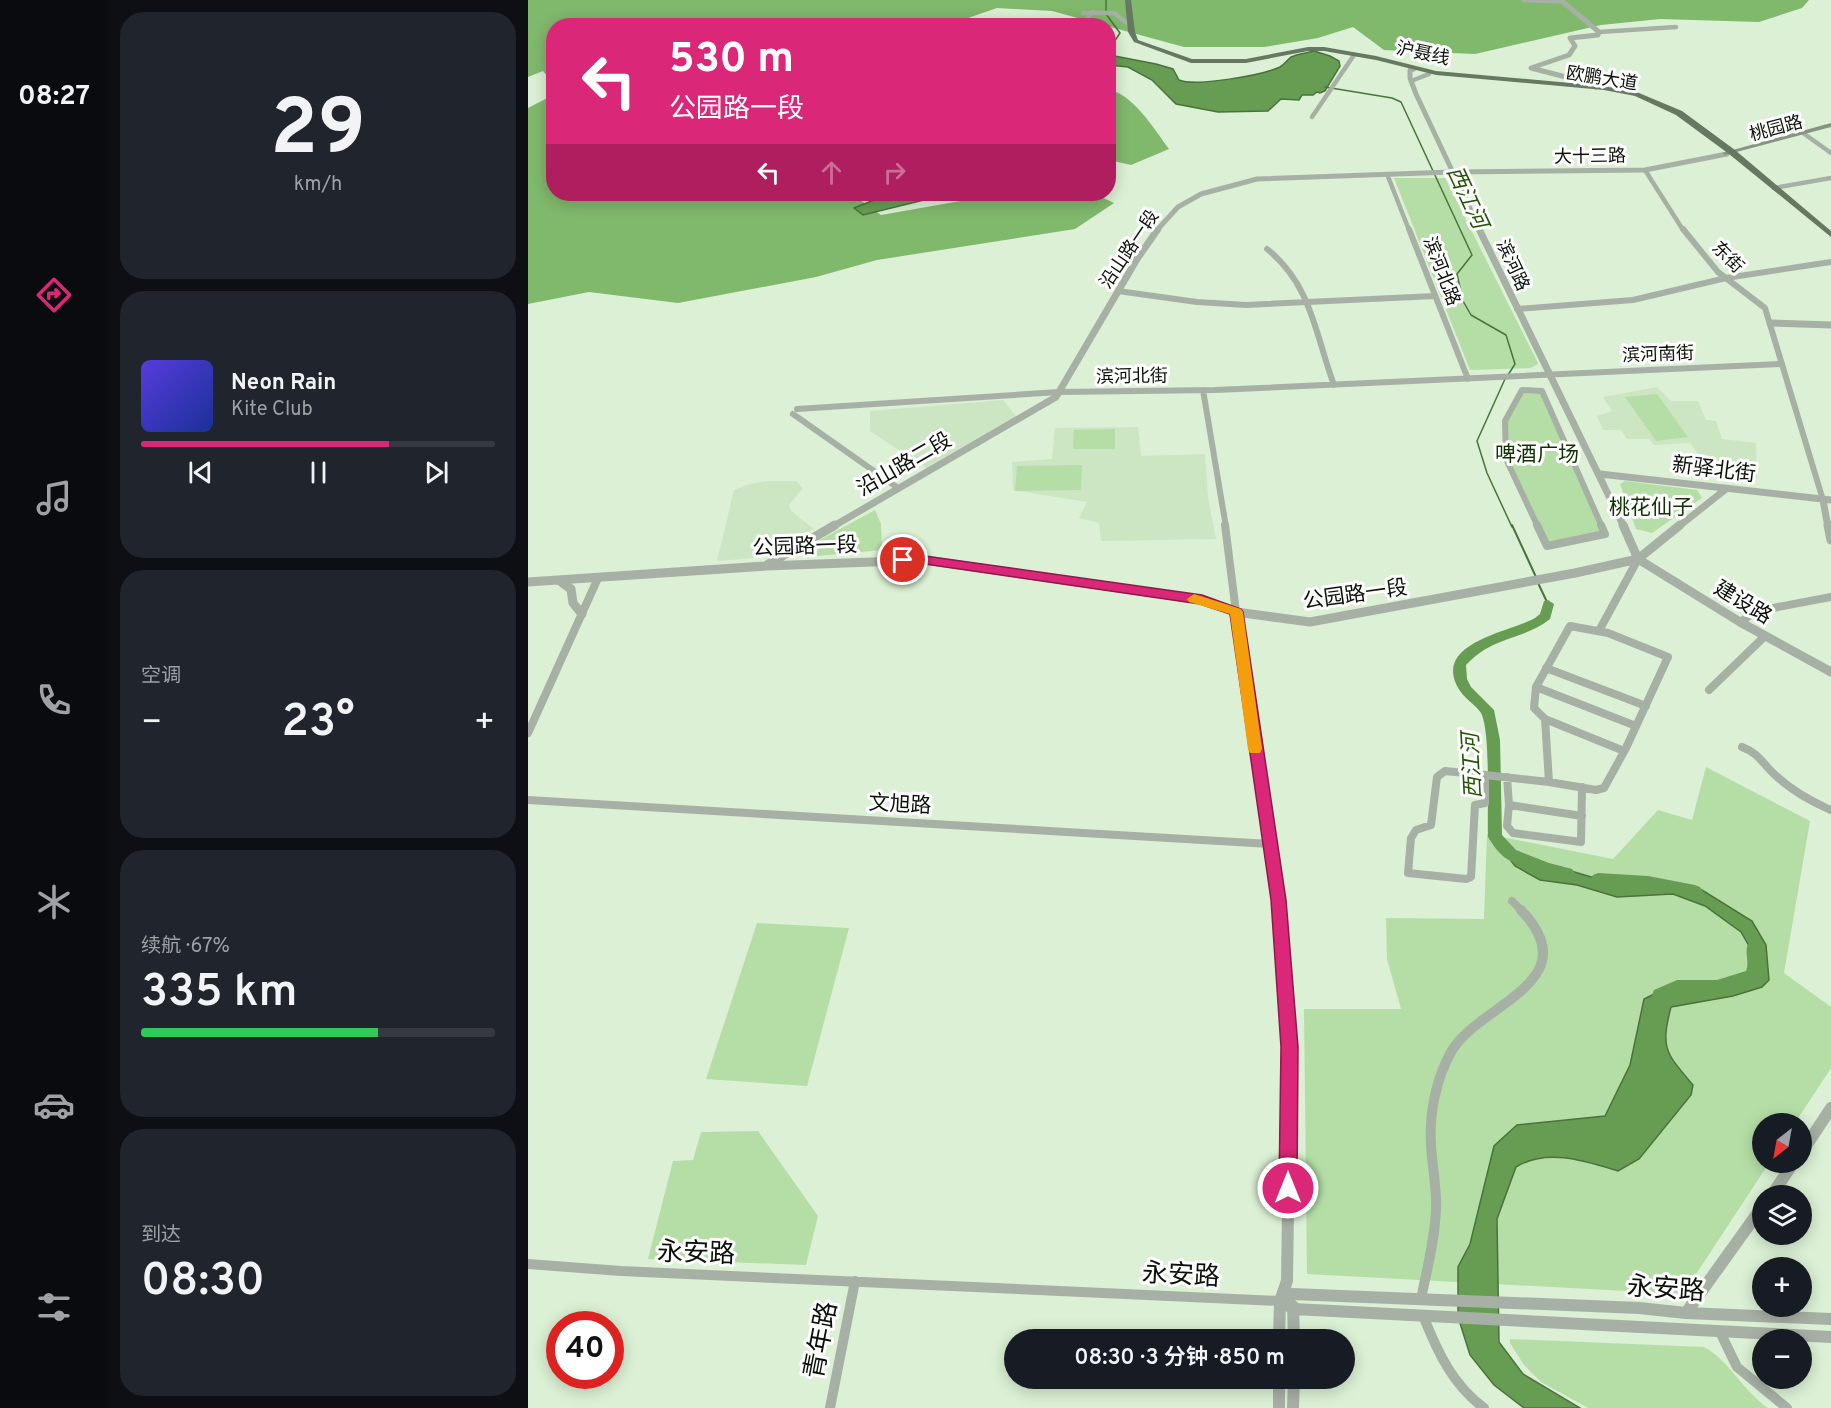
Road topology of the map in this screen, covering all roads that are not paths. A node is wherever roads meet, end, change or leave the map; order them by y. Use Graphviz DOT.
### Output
graph roads {
  1 [pos="1128,0"];
  2 [pos="1524,0"];
  3 [pos="1093,12"];
  4 [pos="1083,13"];
  5 [pos="1088,18"];
  6 [pos="1131,26"];
  7 [pos="1676,27"];
  8 [pos="1599,32"];
  9 [pos="1356,55"];
  10 [pos="1412,69"];
  11 [pos="1429,74"];
  12 [pos="1411,81"];
  13 [pos="1596,87"];
  14 [pos="1312,117"];
  15 [pos="1831,127"];
  16 [pos="1804,134"];
  17 [pos="1831,153"];
  18 [pos="1729,154"];
  19 [pos="1645,170"];
  20 [pos="1452,172"];
  21 [pos="1388,174"];
  22 [pos="1411,174"];
  23 [pos="1831,178"];
  24 [pos="1774,188"];
  25 [pos="1831,235"];
  26 [pos="1831,243"];
  27 [pos="1267,249"];
  28 [pos="1831,262"];
  29 [pos="1726,278"];
  30 [pos="1118,291"];
  31 [pos="1435,296"];
  32 [pos="1306,301"];
  33 [pos="1517,309"];
  34 [pos="1770,323"];
  35 [pos="1831,325"];
  36 [pos="1782,364"];
  37 [pos="1551,375"];
  38 [pos="1472,379"];
  39 [pos="1334,385"];
  40 [pos="1203,390"];
  41 [pos="1059,392"];
  42 [pos="1600,474"];
  43 [pos="898,488"];
  44 [pos="1726,489"];
  45 [pos="1827,500"];
  46 [pos="1831,540"];
  47 [pos="1547,546"];
  48 [pos="1638,559"];
  49 [pos="766,566"];
  50 [pos="598,578"];
  51 [pos="558,580"];
  52 [pos="528,582"];
  53 [pos="1831,597"];
  54 [pos="1236,612"];
  55 [pos="582,614"];
  56 [pos="1740,622"];
  57 [pos="1600,629"];
  58 [pos="1765,636"];
  59 [pos="1546,668"];
  60 [pos="1831,672"];
  61 [pos="1536,687"];
  62 [pos="1709,690"];
  63 [pos="1646,706"];
  64 [pos="1545,719"];
  65 [pos="1636,726"];
  66 [pos="528,733"];
  67 [pos="1742,747"];
  68 [pos="1624,751"];
  69 [pos="1486,775"];
  70 [pos="1503,777"];
  71 [pos="1549,782"];
  72 [pos="1582,787"];
  73 [pos="528,800"];
  74 [pos="1509,805"];
  75 [pos="1831,810"];
  76 [pos="1582,816"];
  77 [pos="1270,844"];
  78 [pos="1512,901"];
  79 [pos="1831,1108"];
  80 [pos="1812,1137"];
  81 [pos="1752,1221"];
  82 [pos="528,1264"];
  83 [pos="855,1281"];
  84 [pos="1287,1281"];
  85 [pos="1292,1294"];
  86 [pos="1421,1299"];
  87 [pos="1280,1301"];
  88 [pos="1294,1310"];
  89 [pos="1686,1313"];
  90 [pos="1424,1318"];
  91 [pos="1831,1319"];
  92 [pos="1279,1329"];
  93 [pos="1294,1329"];
  94 [pos="1720,1332"];
  95 [pos="1831,1337"];
  96 [pos="1279,1389"];
  97 [pos="1293,1389"];
  98 [pos="830,1408"];
  99 [pos="1279,1408"];
  100 [pos="1293,1408"];
  101 [pos="1484,1408"];
  102 [pos="1787,1408"];
  1 -- 6 [label="highway"];
  2 -- 8 [label="street"];
  3 -- 4 [label="street"];
  3 -- 5 [label="street"];
  3 -- 6 [label="street"];
  6 -- 9 [label="highway"];
  7 -- 8 [label="street"];
  8 -- 13 [label="street"];
  9 -- 10 [label="highway, 欧鹏大道"];
  9 -- 14 [label="street"];
  10 -- 11 [label="highway, 欧鹏大道"];
  10 -- 12 [label="street, 滨河路"];
  10 -- 13 [label="highway, 沪聂线"];
  11 -- 12 [label="street"];
  11 -- 18 [label="highway, 欧鹏大道"];
  12 -- 20 [label="street, 滨河路"];
  13 -- 18 [label="highway, 沪聂线"];
  15 -- 16 [label="main road, 桃园路"];
  16 -- 17 [label="street"];
  16 -- 18 [label="main road, 桃园路"];
  18 -- 19 [label="street, 大十三路"];
  18 -- 24 [label="highway, 欧鹏大道"];
  18 -- 26 [label="highway, 欧鹏大道"];
  19 -- 20 [label="street, 大十三路"];
  19 -- 29 [label="street, 东街"];
  20 -- 22 [label="street, 大十三路"];
  20 -- 33 [label="street, 滨河路"];
  21 -- 22 [label="street, 沿山路一段"];
  21 -- 30 [label="street, 沿山路一段"];
  21 -- 31 [label="street, 滨河北路"];
  23 -- 24 [label="street"];
  24 -- 25 [label="highway, 欧鹏大道"];
  27 -- 32 [label="street"];
  28 -- 29 [label="street"];
  29 -- 33 [label="street"];
  29 -- 34 [label="street, 东街"];
  30 -- 32 [label="street"];
  30 -- 41 [label="street, 沿山路一段"];
  31 -- 32 [label="street"];
  31 -- 38 [label="street, 滨河北路"];
  32 -- 39 [label="street"];
  33 -- 37 [label="street, 滨河路"];
  34 -- 35 [label="street"];
  34 -- 36 [label="street, 东街"];
  36 -- 37 [label="street, 滨河南街"];
  36 -- 45 [label="street, 东街"];
  37 -- 38 [label="street, 滨河南街"];
  37 -- 42 [label="street, 滨河路"];
  38 -- 39 [label="street, 滨河北街"];
  39 -- 40 [label="street, 滨河北街"];
  40 -- 41 [label="street, 滨河北街"];
  40 -- 54 [label="street"];
  41 -- 43 [label="street, 沿山路二段"];
  41 -- 43 [label="street, 滨河北街"];
  42 -- 44 [label="street, 新驿北街"];
  42 -- 48 [label="street, 滨河路"];
  43 -- 49 [label="street, 沿山路二段"];
  44 -- 45 [label="street, 新驿北街"];
  44 -- 48 [label="street"];
  45 -- 46 [label="street"];
  47 -- 47 [label="street"];
  48 -- 54 [label="street, 公园路一段"];
  48 -- 56 [label="street, 建设路"];
  48 -- 57 [label="street"];
  49 -- 50 [label="street, 公园路一段"];
  49 -- 54 [label="street, 公园路一段"];
  50 -- 51 [label="street, 公园路一段"];
  50 -- 55 [label="street"];
  51 -- 52 [label="street, 公园路一段"];
  51 -- 55 [label="street"];
  53 -- 56 [label="street"];
  54 -- 77 [label="street"];
  55 -- 66 [label="street"];
  56 -- 58 [label="street, 建设路"];
  57 -- 59 [label="street"];
  57 -- 63 [label="street"];
  58 -- 60 [label="street, 建设路"];
  58 -- 62 [label="street"];
  59 -- 61 [label="street"];
  59 -- 63 [label="street"];
  61 -- 64 [label="street"];
  61 -- 65 [label="street"];
  63 -- 65 [label="street"];
  64 -- 68 [label="street"];
  64 -- 71 [label="street"];
  65 -- 68 [label="street"];
  67 -- 75 [label="street"];
  68 -- 72 [label="street"];
  69 -- 69 [label="street"];
  69 -- 70 [label="street"];
  70 -- 71 [label="street"];
  70 -- 74 [label="street"];
  71 -- 72 [label="street"];
  72 -- 76 [label="street"];
  73 -- 77 [label="street, 文旭路"];
  74 -- 76 [label="street"];
  74 -- 76 [label="street"];
  77 -- 84 [label="street"];
  78 -- 86 [label="street"];
  79 -- 80 [label="street"];
  81 -- 89 [label="street"];
  82 -- 83 [label="street, 永安路"];
  83 -- 87 [label="street, 永安路"];
  83 -- 98 [label="street, 青年路"];
  84 -- 85 [label="street"];
  84 -- 87 [label="street"];
  85 -- 86 [label="street, 永安路"];
  85 -- 87 [label="street"];
  85 -- 88 [label="street"];
  86 -- 89 [label="street, 永安路"];
  87 -- 88 [label="street"];
  87 -- 92 [label="street"];
  88 -- 90 [label="street"];
  88 -- 93 [label="street"];
  89 -- 91 [label="street, 永安路"];
  90 -- 94 [label="street"];
  90 -- 101 [label="street"];
  94 -- 95 [label="street"];
  94 -- 102 [label="street"];
  96 -- 99 [label="street"];
  97 -- 100 [label="street"];
}
